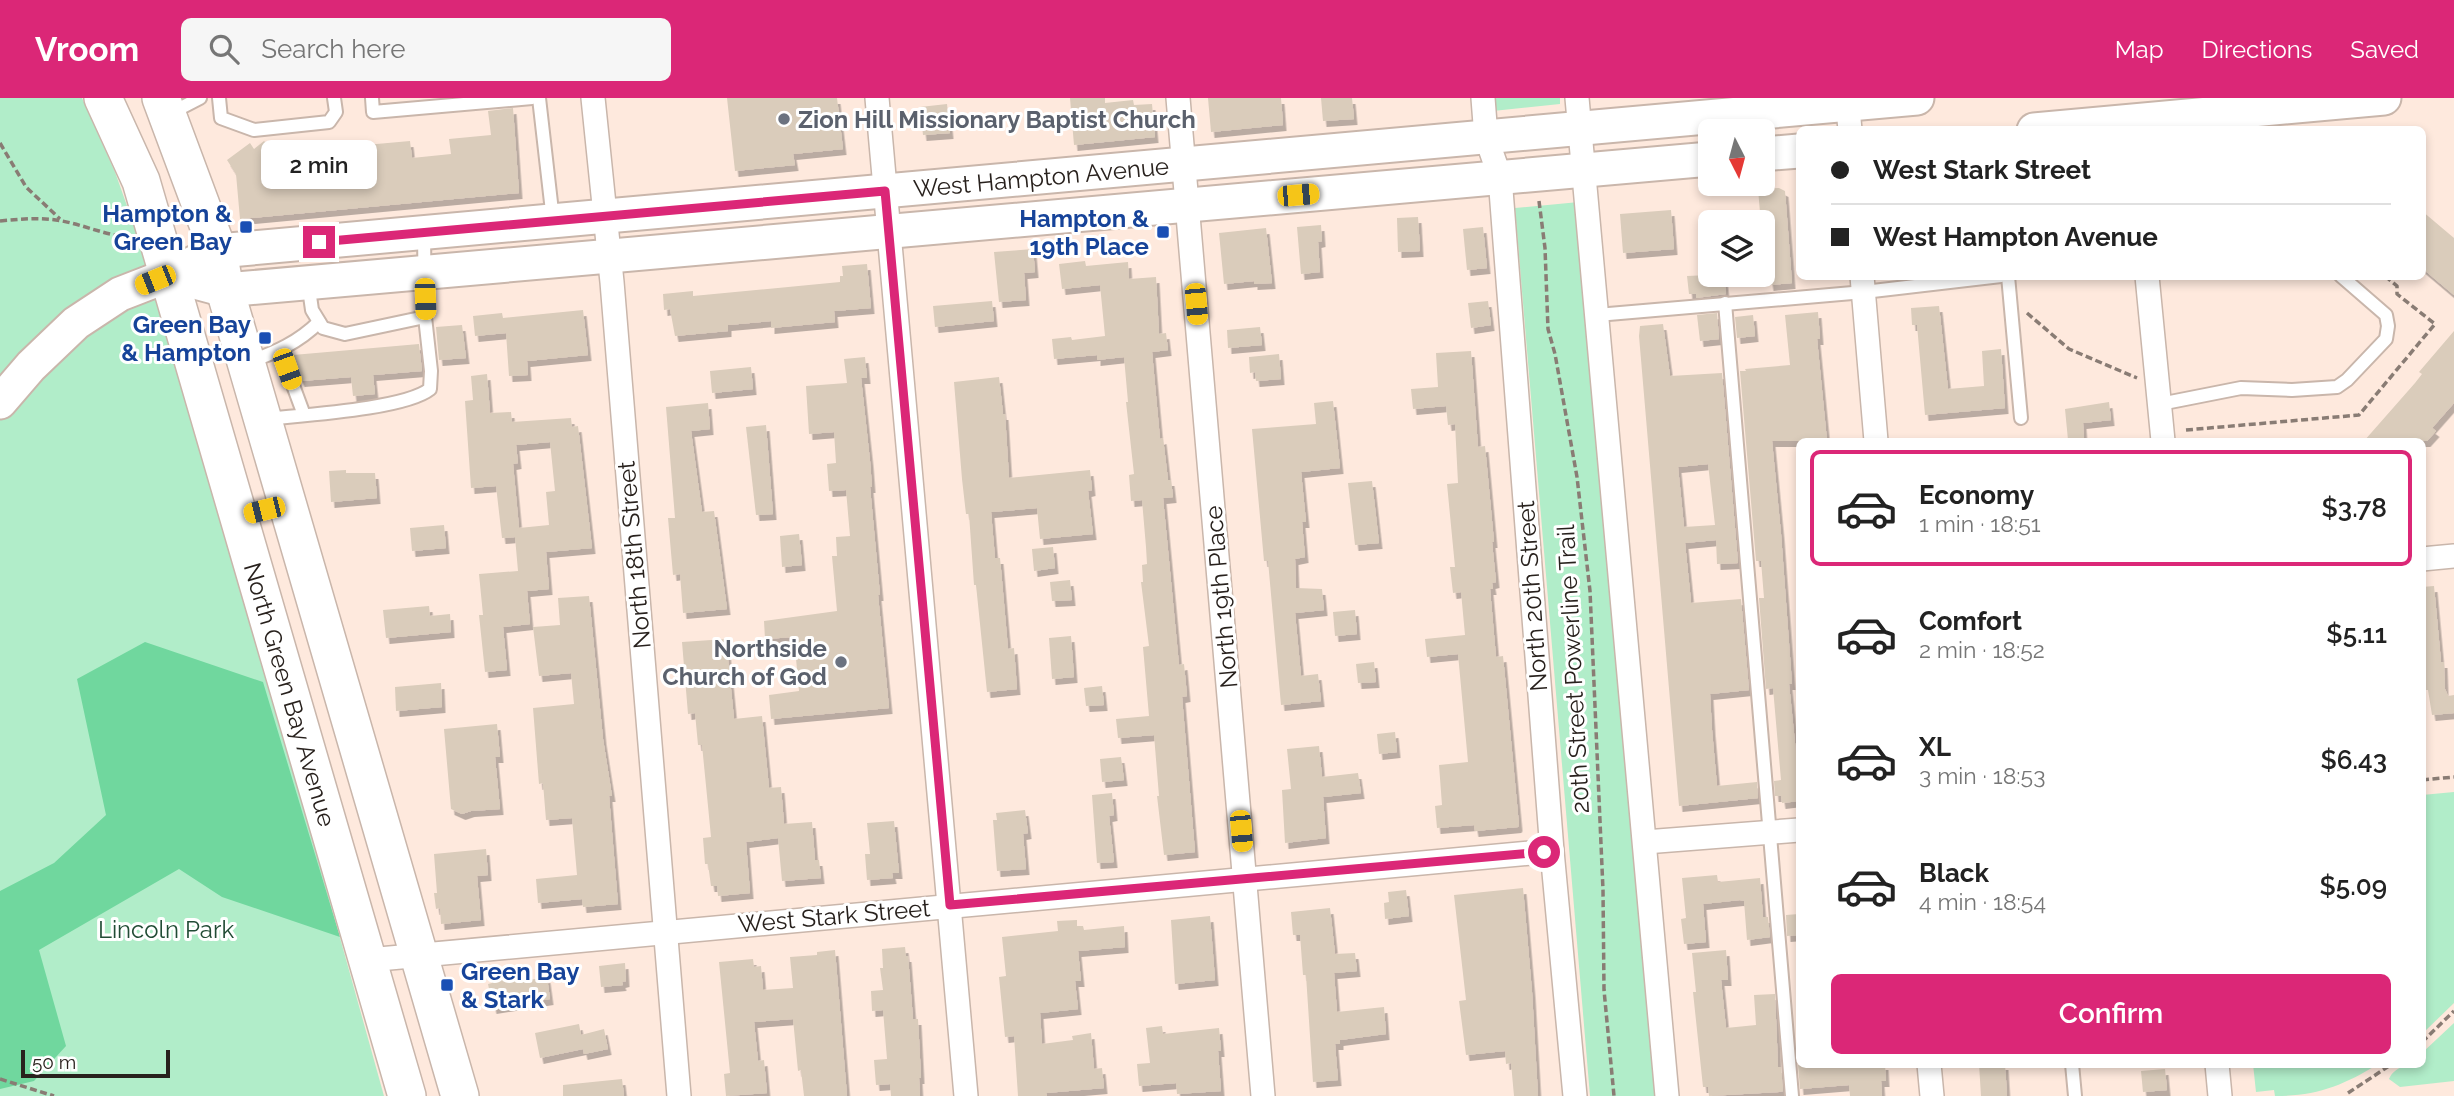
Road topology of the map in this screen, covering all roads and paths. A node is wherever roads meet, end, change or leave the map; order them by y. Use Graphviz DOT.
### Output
graph roads {
  1 [pos="103,98"];
  2 [pos="200,98"];
  3 [pos="219,98"];
  4 [pos="334,98"];
  5 [pos="372,98"];
  6 [pos="532,98"];
  7 [pos="539,98"];
  8 [pos="593,98"];
  9 [pos="877,98"];
  10 [pos="1178,98"];
  11 [pos="1483,98"];
  12 [pos="1917,98"];
  13 [pos="2384,98"];
  14 [pos="164,106"];
  15 [pos="1848,111"];
  16 [pos="1579,113"];
  17 [pos="2132,116"];
  18 [pos="2062,126"];
  19 [pos="1486,137"];
  20 [pos="0,143"];
  21 [pos="1796,150"];
  22 [pos="1775,153"];
  23 [pos="1698,160"];
  24 [pos="1184,164"];
  25 [pos="1584,170"];
  26 [pos="1500,177"];
  27 [pos="885,191"];
  28 [pos="1539,201"];
  29 [pos="1187,205"];
  30 [pos="604,216"];
  31 [pos="0,221"];
  32 [pos="62,221"];
  33 [pos="553,221"];
  34 [pos="888,231"];
  35 [pos="424,232"];
  36 [pos="128,237"];
  37 [pos="218,251"];
  38 [pos="610,256"];
  39 [pos="424,272"];
  40 [pos="169,275"];
  41 [pos="1932,280"];
  42 [pos="2008,280"];
  43 [pos="2147,280"];
  44 [pos="2346,280"];
  45 [pos="308,282"];
  46 [pos="1863,284"];
  47 [pos="225,290"];
  48 [pos="1726,303"];
  49 [pos="2011,309"];
  50 [pos="1597,315"];
  51 [pos="425,317"];
  52 [pos="319,322"];
  53 [pos="280,350"];
  54 [pos="247,363"];
  55 [pos="2159,395"];
  56 [pos="0,402"];
  57 [pos="304,415"];
  58 [pos="2021,418"];
  59 [pos="263,419"];
  60 [pos="1877,438"];
  61 [pos="2163,438"];
  62 [pos="288,504"];
  63 [pos="240,516"];
  64 [pos="2454,556"];
  65 [pos="2426,559"];
  66 [pos="2454,777"];
  67 [pos="2426,780"];
  68 [pos="1796,830"];
  69 [pos="1770,832"];
  70 [pos="1644,842"];
  71 [pos="1552,852"];
  72 [pos="1245,879"];
  73 [pos="950,905"];
  74 [pos="664,932"];
  75 [pos="418,953"];
  76 [pos="368,960"];
  77 [pos="2454,1011"];
  78 [pos="2426,1038"];
  79 [pos="1929,1068"];
  80 [pos="2073,1068"];
  81 [pos="2217,1068"];
  82 [pos="2386,1068"];
  83 [pos="0,1079"];
  84 [pos="2348,1093"];
  85 [pos="54,1096"];
  86 [pos="407,1096"];
  87 [pos="460,1096"];
  88 [pos="679,1096"];
  89 [pos="966,1096"];
  90 [pos="1263,1096"];
  91 [pos="1575,1096"];
  92 [pos="1614,1096"];
  93 [pos="1667,1096"];
  94 [pos="1792,1096"];
  95 [pos="1931,1096"];
  96 [pos="2075,1096"];
  97 [pos="2220,1096"];
  1 -- 40 [label="main road, North Green Bay Avenue"];
  2 -- 14 [label="lane"];
  3 -- 4 [label="lane"];
  5 -- 6 [label="lane"];
  7 -- 33 [label="lane"];
  8 -- 30 [label="street, North 18th Street"];
  9 -- 27 [label="street"];
  10 -- 24 [label="street, North 19th Place"];
  11 -- 19 [label="street, North 20th Street"];
  12 -- 15 [label="main road, West Hampton Avenue"];
  13 -- 17 [label="main road"];
  14 -- 37 [label="main road, North Green Bay Avenue"];
  15 -- 16 [label="main road, West Hampton Avenue"];
  16 -- 19 [label="main road, West Hampton Avenue"];
  16 -- 25 [label="street"];
  17 -- 18 [label="main road"];
  19 -- 24 [label="main road, West Hampton Avenue"];
  19 -- 26 [label="street, North 20th Street"];
  20 -- 32 [label="path"];
  21 -- 22 [label="main road"];
  23 -- 25 [label="main road, West Hampton Avenue"];
  24 -- 27 [label="main road, West Hampton Avenue"];
  24 -- 29 [label="street, North 19th Place"];
  25 -- 26 [label="main road, West Hampton Avenue"];
  25 -- 50 [label="street"];
  26 -- 29 [label="main road, West Hampton Avenue"];
  26 -- 71 [label="street, North 20th Street"];
  27 -- 30 [label="main road, West Hampton Avenue"];
  27 -- 34 [label="street"];
  28 -- 92 [label="path, 20th Street Powerline Trail"];
  29 -- 34 [label="main road, West Hampton Avenue"];
  29 -- 72 [label="street, North 19th Place"];
  30 -- 33 [label="main road, West Hampton Avenue"];
  30 -- 38 [label="street, North 18th Street"];
  31 -- 32 [label="path"];
  32 -- 36 [label="path"];
  33 -- 35 [label="main road, West Hampton Avenue"];
  34 -- 38 [label="main road, West Hampton Avenue"];
  34 -- 73 [label="street"];
  35 -- 37 [label="main road, West Hampton Avenue"];
  35 -- 39 [label="lane"];
  37 -- 40 [label="main road, West Hampton Avenue"];
  37 -- 47 [label="main road, North Green Bay Avenue"];
  38 -- 39 [label="main road, West Hampton Avenue"];
  38 -- 74 [label="street, North 18th Street"];
  39 -- 45 [label="main road, West Hampton Avenue"];
  39 -- 51 [label="lane"];
  40 -- 47 [label="main road, West Hampton Avenue"];
  40 -- 56 [label="main road, West Hampton Avenue"];
  40 -- 63 [label="main road, North Green Bay Avenue"];
  41 -- 46 [label="lane"];
  42 -- 49 [label="lane"];
  43 -- 55 [label="street"];
  44 -- 55 [label="lane"];
  45 -- 47 [label="main road, West Hampton Avenue"];
  45 -- 52 [label="lane"];
  46 -- 48 [label="lane"];
  46 -- 60 [label="street"];
  47 -- 54 [label="main road, North Green Bay Avenue"];
  48 -- 50 [label="lane"];
  48 -- 69 [label="lane"];
  49 -- 55 [label="path"];
  49 -- 58 [label="lane"];
  50 -- 70 [label="street"];
  51 -- 52 [label="lane"];
  51 -- 57 [label="lane"];
  52 -- 53 [label="lane"];
  53 -- 54 [label="lane"];
  53 -- 57 [label="lane"];
  54 -- 59 [label="main road, North Green Bay Avenue"];
  55 -- 61 [label="street"];
  57 -- 59 [label="lane"];
  59 -- 62 [label="main road, North Green Bay Avenue"];
  62 -- 63 [label="lane"];
  62 -- 75 [label="main road, North Green Bay Avenue"];
  63 -- 76 [label="main road, North Green Bay Avenue"];
  64 -- 65 [label="street"];
  66 -- 67 [label="path"];
  68 -- 69 [label="street"];
  69 -- 70 [label="street"];
  69 -- 94 [label="lane"];
  70 -- 93 [label="street"];
  71 -- 72 [label="street, West Stark Street"];
  71 -- 91 [label="street, North 20th Street"];
  72 -- 73 [label="street, West Stark Street"];
  72 -- 90 [label="street, North 19th Place"];
  73 -- 74 [label="street, West Stark Street"];
  73 -- 89 [label="street"];
  74 -- 75 [label="street, West Stark Street"];
  74 -- 88 [label="street, North 18th Street"];
  75 -- 76 [label="street, West Stark Street"];
  75 -- 87 [label="main road, North Green Bay Avenue"];
  76 -- 86 [label="main road, North Green Bay Avenue"];
  77 -- 78 [label="path"];
  79 -- 95 [label="street"];
  80 -- 96 [label="lane"];
  81 -- 97 [label="street"];
  82 -- 84 [label="path"];
  83 -- 85 [label="path"];
}
